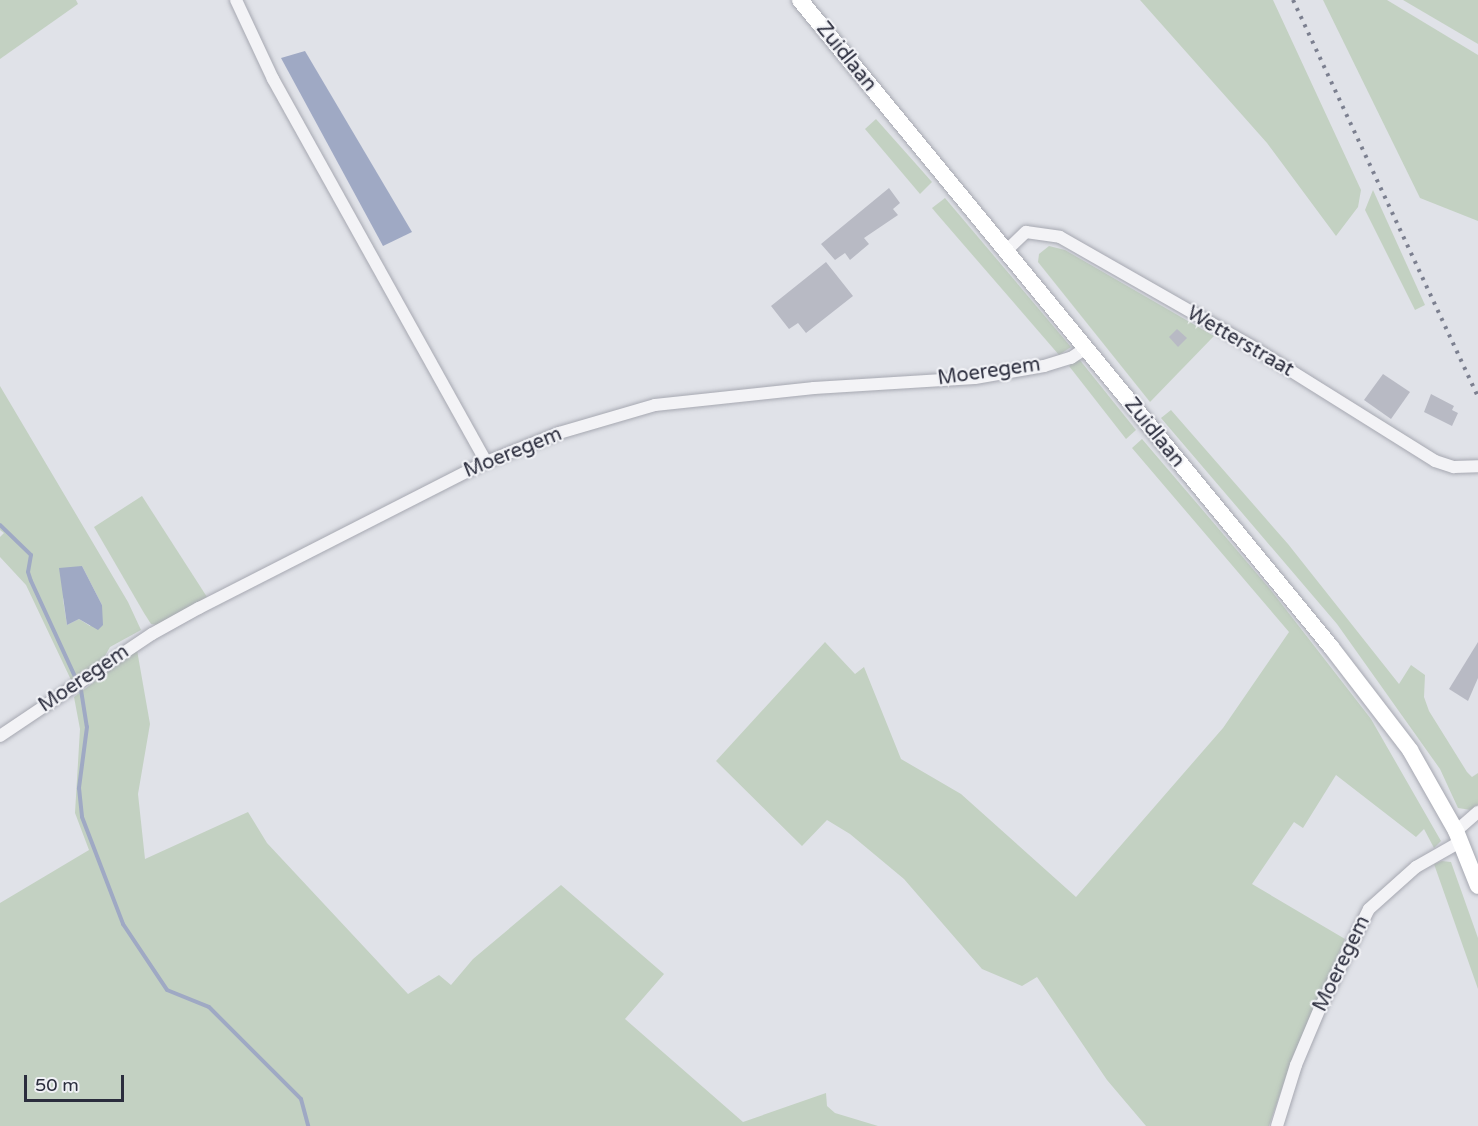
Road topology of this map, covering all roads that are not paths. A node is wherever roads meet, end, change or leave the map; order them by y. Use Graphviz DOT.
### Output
graph roads {
  1 [pos="236,0"];
  2 [pos="800,0"];
  3 [pos="1005,252"];
  4 [pos="1086,348"];
  5 [pos="486,462"];
  6 [pos="1478,466"];
  7 [pos="0,736"];
  8 [pos="1478,812"];
  9 [pos="1458,836"];
  10 [pos="1478,886"];
  11 [pos="1278,1126"];
  1 -- 5 [label="street"];
  2 -- 3 [label="main road, Zuidlaan"];
  3 -- 4 [label="main road, Zuidlaan"];
  3 -- 6 [label="street, Wetterstraat"];
  4 -- 5 [label="street, Moeregem"];
  4 -- 9 [label="main road, Zuidlaan"];
  5 -- 7 [label="street, Moeregem"];
  8 -- 9 [label="street, Moeregem"];
  9 -- 10 [label="main road, Zuidlaan"];
  9 -- 11 [label="street, Moeregem"];
}
